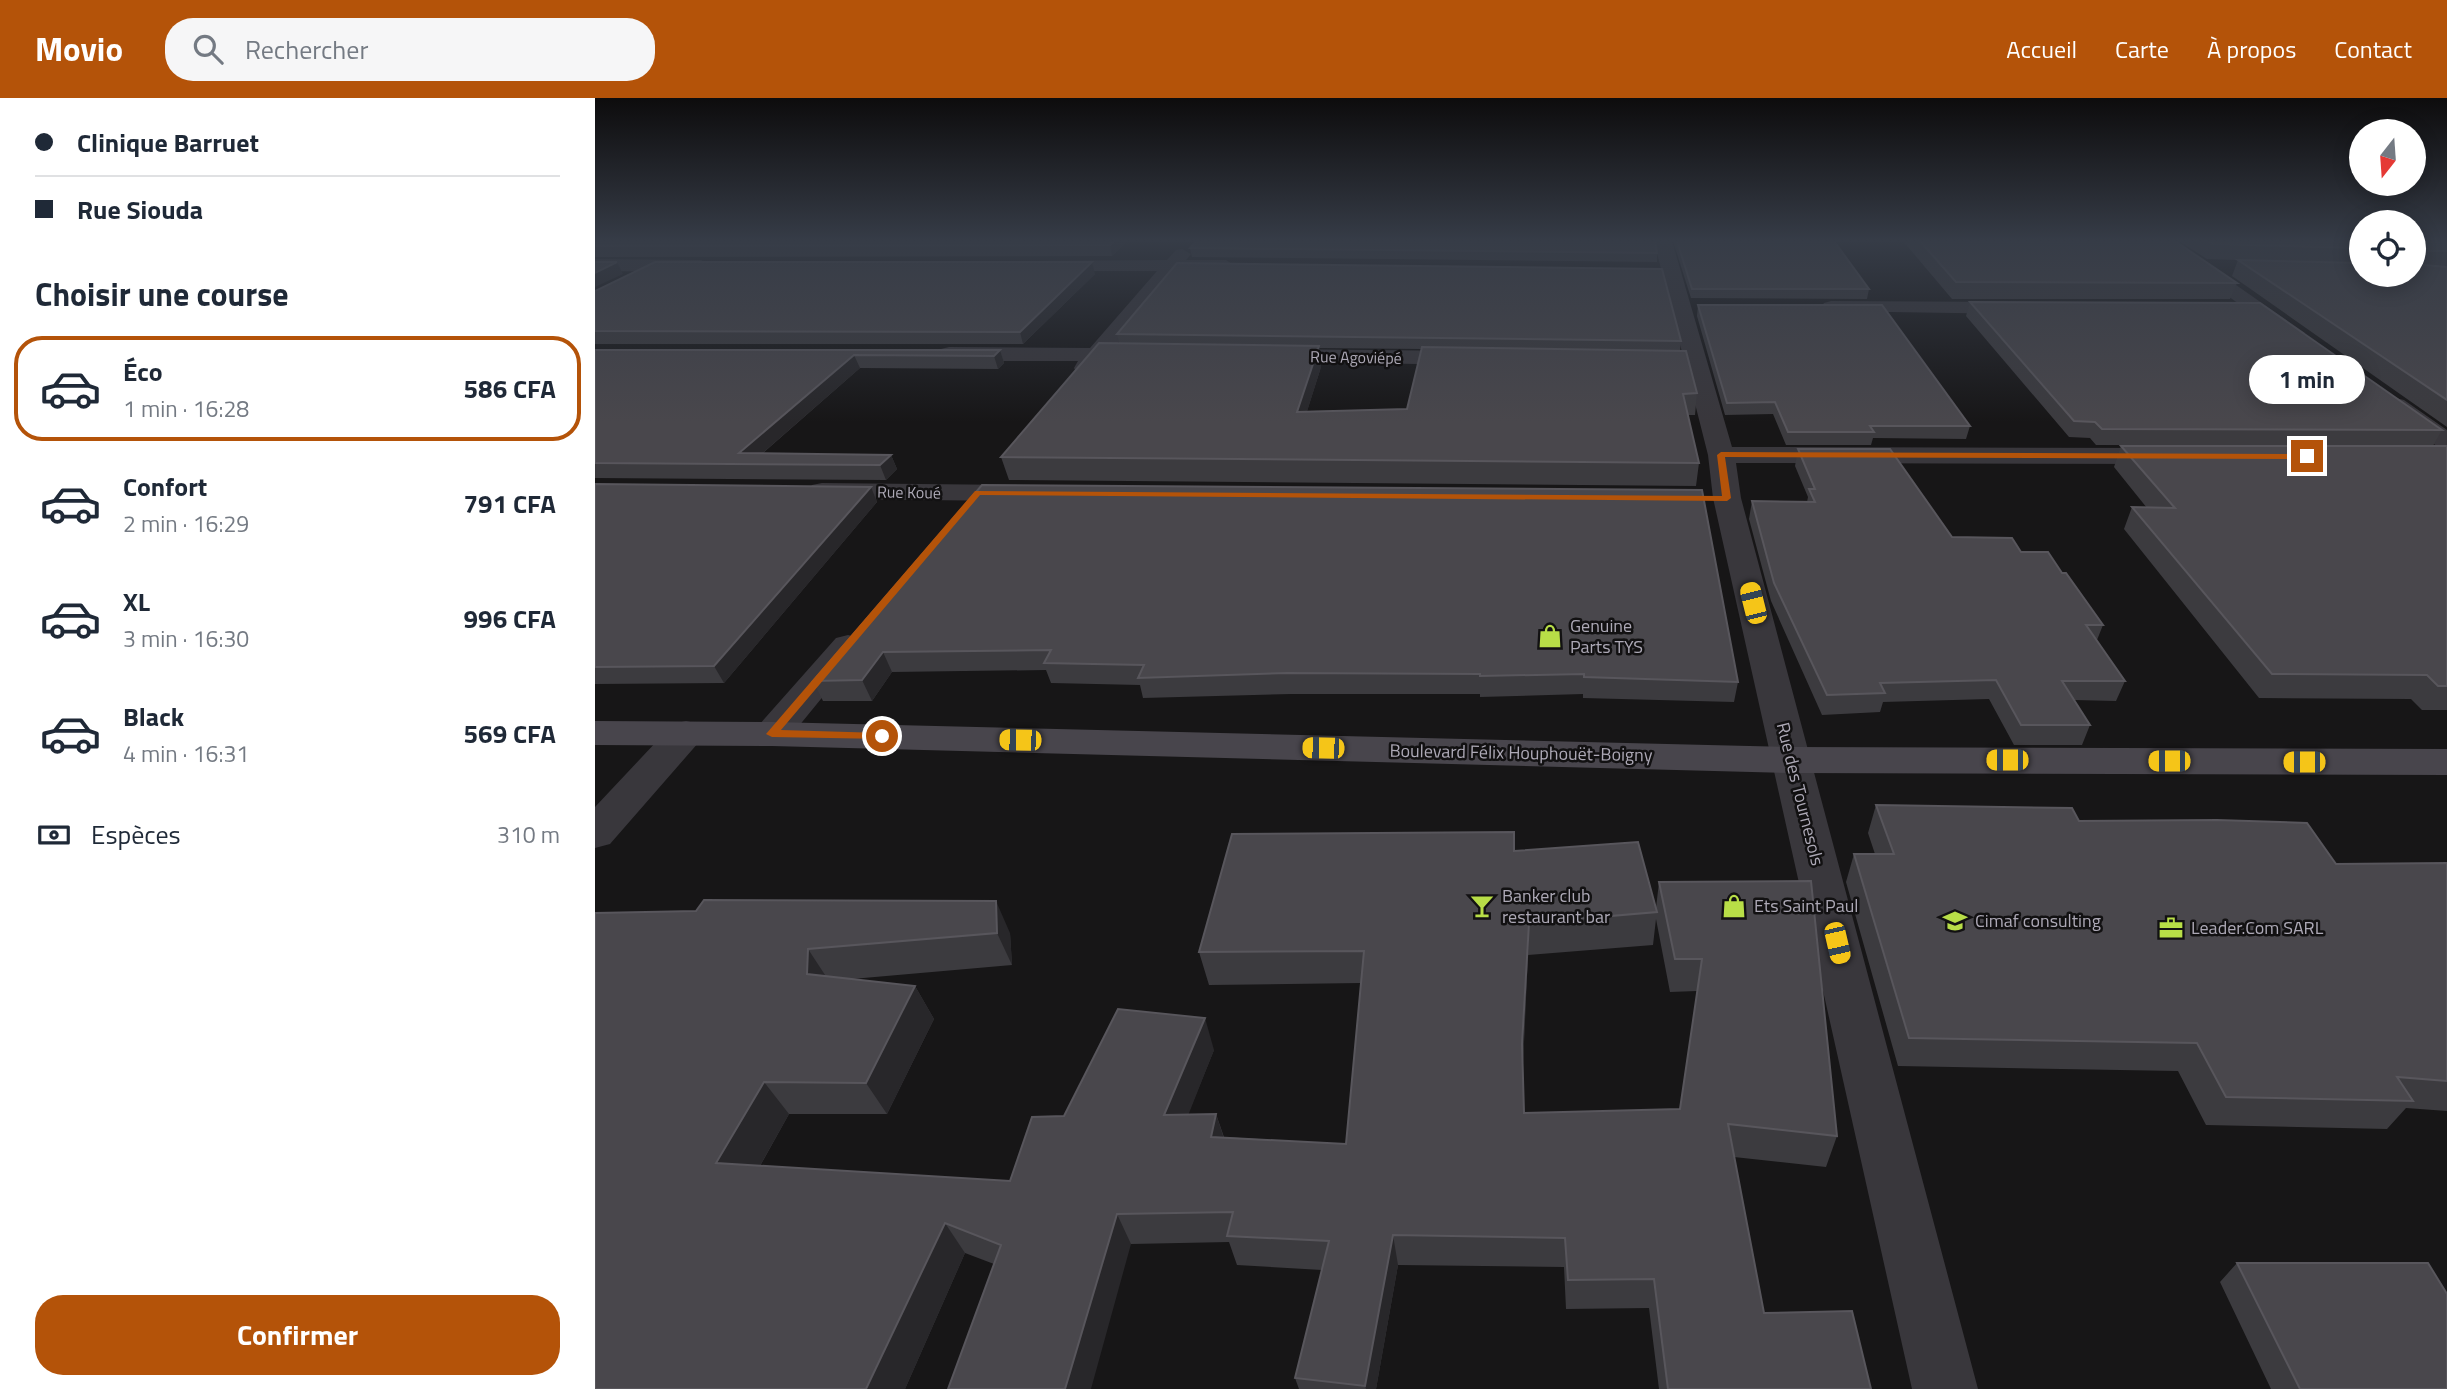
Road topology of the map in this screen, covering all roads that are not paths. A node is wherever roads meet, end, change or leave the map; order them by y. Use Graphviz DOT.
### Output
graph roads {
  1 [pos="1142,301"];
  2 [pos="1678,301"];
  3 [pos="2250,301"];
  4 [pos="1805,307"];
  5 [pos="2039,308"];
  6 [pos="2218,308"];
  7 [pos="2260,308"];
  8 [pos="2315,348"];
  9 [pos="930,354"];
  10 [pos="1097,354"];
  11 [pos="1164,355"];
  12 [pos="1244,356"];
  13 [pos="1489,359"];
  14 [pos="1072,384"];
  15 [pos="2381,395"];
  16 [pos="2447,442"];
  17 [pos="1721,455"];
  18 [pos="2196,456"];
  19 [pos="2419,457"];
  20 [pos="2447,457"];
  21 [pos="1003,463"];
  22 [pos="800,490"];
  23 [pos="1061,493"];
  24 [pos="969,503"];
  25 [pos="861,629"];
  26 [pos="595,733"];
  27 [pos="686,733"];
  28 [pos="772,734"];
  29 [pos="1792,760"];
  30 [pos="2447,762"];
  31 [pos="595,833"];
  32 [pos="1945,1389"];
  1 -- 10 [label="street"];
  2 -- 17 [label="street, Rue des Tournesols"];
  3 -- 7 [label="street"];
  4 -- 5 [label="street"];
  6 -- 7 [label="street"];
  7 -- 8 [label="street"];
  9 -- 10 [label="street"];
  10 -- 11 [label="street"];
  10 -- 14 [label="street"];
  12 -- 13 [label="street, Rue Agoviépé"];
  15 -- 16 [label="street"];
  17 -- 18 [label="street"];
  17 -- 29 [label="street, Rue des Tournesols"];
  19 -- 20 [label="street"];
  21 -- 24 [label="street"];
  22 -- 24 [label="street, Rue Koué"];
  23 -- 24 [label="street, Rue Koué"];
  25 -- 28 [label="street"];
  26 -- 27 [label="street, Boulevard Félix Houphouët-Boigny"];
  27 -- 28 [label="street, Boulevard Félix Houphouët-Boigny"];
  27 -- 31 [label="street"];
  28 -- 29 [label="street, Boulevard Félix Houphouët-Boigny"];
  29 -- 30 [label="street, Boulevard Félix Houphouët-Boigny"];
  29 -- 32 [label="street, Rue des Tournesols"];
}
